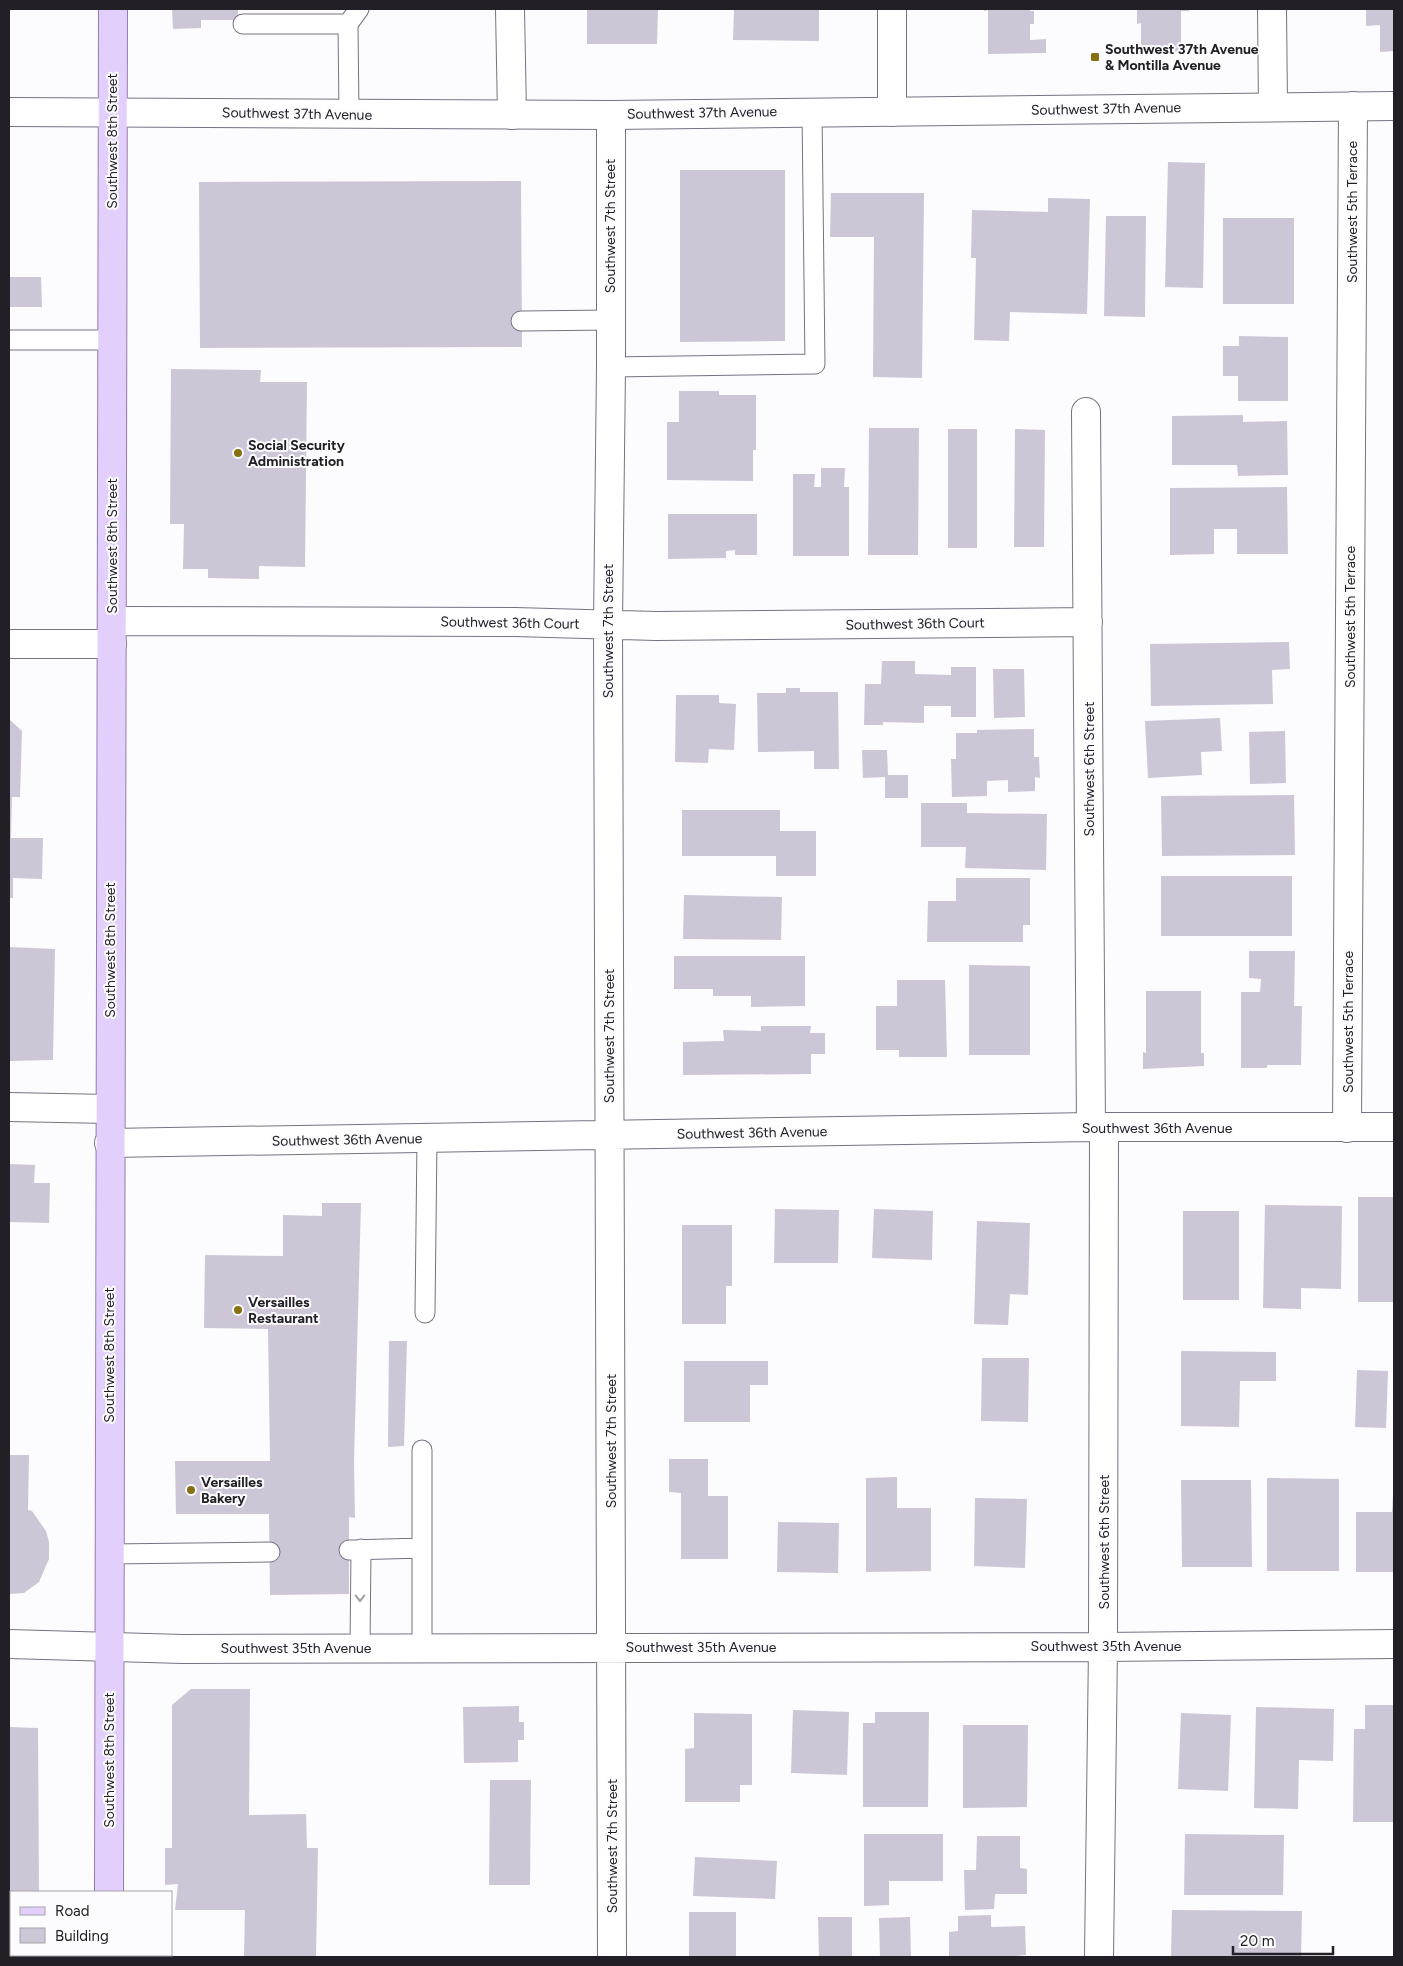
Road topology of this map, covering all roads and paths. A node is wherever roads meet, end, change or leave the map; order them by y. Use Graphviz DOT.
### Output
graph roads {
  1 [pos="113,9"];
  2 [pos="359,9"];
  3 [pos="510,9"];
  4 [pos="892,9"];
  5 [pos="1272,9"];
  6 [pos="243,24"];
  7 [pos="348,24"];
  8 [pos="1353,106"];
  9 [pos="1394,106"];
  10 [pos="1273,107"];
  11 [pos="9,112"];
  12 [pos="812,112"];
  13 [pos="892,112"];
  14 [pos="112,113"];
  15 [pos="349,114"];
  16 [pos="512,115"];
  17 [pos="611,115"];
  18 [pos="611,320"];
  19 [pos="521,321"];
  20 [pos="9,340"];
  21 [pos="111,340"];
  22 [pos="611,367"];
  23 [pos="1086,412"];
  24 [pos="1088,622"];
  25 [pos="608,624"];
  26 [pos="112,633"];
  27 [pos="9,644"];
  28 [pos="9,1107"];
  29 [pos="109,1109"];
  30 [pos="1098,1127"];
  31 [pos="1394,1127"];
  32 [pos="1347,1128"];
  33 [pos="610,1136"];
  34 [pos="427,1139"];
  35 [pos="109,1143"];
  36 [pos="425,1313"];
  37 [pos="422,1450"];
  38 [pos="422,1548"];
  39 [pos="270,1552"];
  40 [pos="110,1554"];
  41 [pos="9,1644"];
  42 [pos="1394,1644"];
  43 [pos="110,1646"];
  44 [pos="612,1647"];
  45 [pos="1104,1647"];
  46 [pos="360,1648"];
  47 [pos="422,1648"];
  48 [pos="109,1891"];
  49 [pos="612,1957"];
  50 [pos="1100,1957"];
  1 -- 14 [label="main road, Southwest 8th Street"];
  2 -- 7 [label="lane"];
  3 -- 16 [label="street"];
  4 -- 13 [label="street"];
  5 -- 10 [label="street"];
  6 -- 7 [label="lane"];
  7 -- 15 [label="lane"];
  8 -- 9 [label="street, Southwest 37th Avenue"];
  8 -- 10 [label="street, Southwest 37th Avenue"];
  8 -- 32 [label="street, Southwest 5th Terrace"];
  10 -- 13 [label="street, Southwest 37th Avenue"];
  11 -- 14 [label="street, Southwest 37th Avenue"];
  12 -- 13 [label="street, Southwest 37th Avenue"];
  12 -- 17 [label="street, Southwest 37th Avenue"];
  12 -- 22 [label="lane"];
  14 -- 15 [label="street, Southwest 37th Avenue"];
  14 -- 21 [label="main road, Southwest 8th Street"];
  15 -- 16 [label="street, Southwest 37th Avenue"];
  16 -- 17 [label="street, Southwest 37th Avenue"];
  17 -- 18 [label="street, Southwest 7th Street"];
  18 -- 19 [label="lane"];
  18 -- 22 [label="street, Southwest 7th Street"];
  20 -- 21 [label="lane"];
  21 -- 26 [label="main road, Southwest 8th Street"];
  22 -- 25 [label="street, Southwest 7th Street"];
  23 -- 24 [label="street, Southwest 6th Street"];
  24 -- 25 [label="street, Southwest 36th Court"];
  24 -- 30 [label="street, Southwest 6th Street"];
  25 -- 26 [label="street, Southwest 36th Court"];
  25 -- 33 [label="street, Southwest 7th Street"];
  26 -- 27 [label="street, Southwest 36th Court"];
  26 -- 29 [label="main road, Southwest 8th Street"];
  28 -- 29 [label="street"];
  29 -- 35 [label="main road, Southwest 8th Street"];
  30 -- 32 [label="street, Southwest 36th Avenue"];
  30 -- 33 [label="street, Southwest 36th Avenue"];
  30 -- 45 [label="street, Southwest 6th Street"];
  31 -- 32 [label="street, Southwest 36th Avenue"];
  33 -- 34 [label="street, Southwest 36th Avenue"];
  33 -- 44 [label="street, Southwest 7th Street"];
  34 -- 35 [label="street, Southwest 36th Avenue"];
  34 -- 36 [label="lane"];
  35 -- 40 [label="main road, Southwest 8th Street"];
  37 -- 38 [label="lane"];
  38 -- 46 [label="lane, one-way"];
  38 -- 47 [label="lane"];
  39 -- 40 [label="lane"];
  40 -- 43 [label="main road, Southwest 8th Street"];
  41 -- 43 [label="street, Southwest 35th Avenue"];
  42 -- 45 [label="street, Southwest 35th Avenue"];
  43 -- 46 [label="street, Southwest 35th Avenue"];
  43 -- 48 [label="main road, Southwest 8th Street"];
  44 -- 45 [label="street, Southwest 35th Avenue"];
  44 -- 47 [label="street, Southwest 35th Avenue"];
  44 -- 49 [label="street, Southwest 7th Street"];
  45 -- 50 [label="street, Southwest 6th Street"];
  46 -- 47 [label="street, Southwest 35th Avenue"];
}
